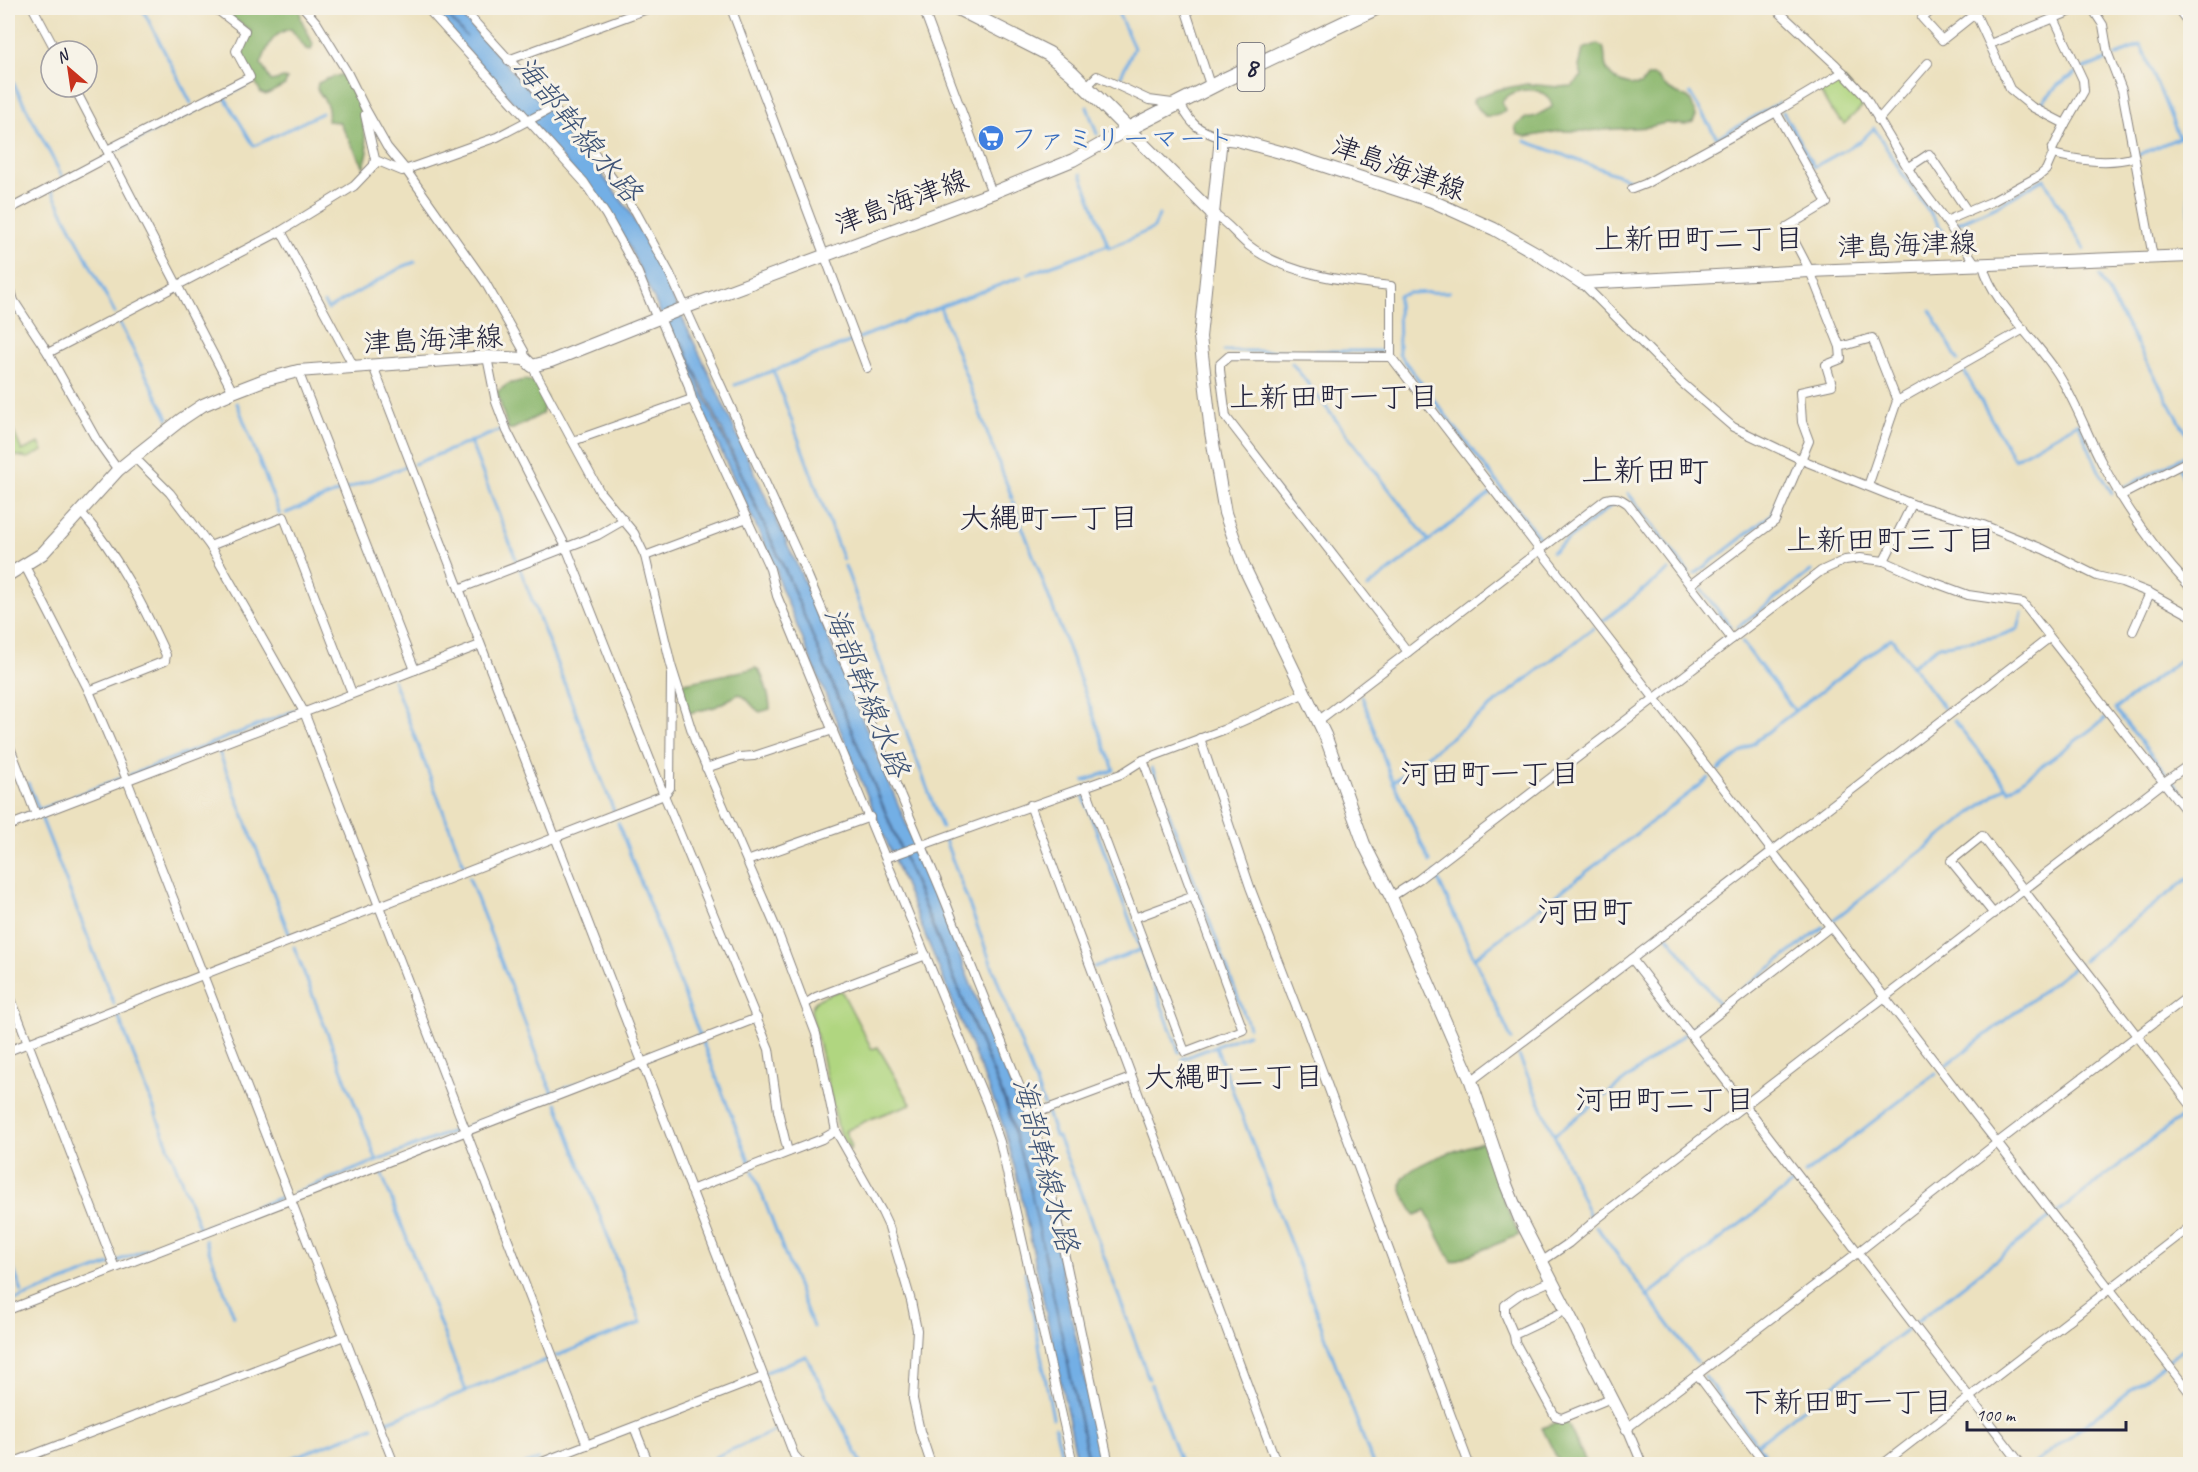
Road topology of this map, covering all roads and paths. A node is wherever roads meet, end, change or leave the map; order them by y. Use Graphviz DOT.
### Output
graph roads {
  1 [pos="33,8"];
  2 [pos="215,8"];
  3 [pos="304,8"];
  4 [pos="427,8"];
  5 [pos="462,8"];
  6 [pos="650,8"];
  7 [pos="731,8"];
  8 [pos="923,8"];
  9 [pos="958,8"];
  10 [pos="1185,8"];
  11 [pos="1376,8"];
  12 [pos="1775,8"];
  13 [pos="1935,8"];
  14 [pos="2079,8"];
  15 [pos="2092,8"];
  16 [pos="2181,8"];
  17 [pos="1974,10"];
  18 [pos="2054,18"];
  19 [pos="2190,20"];
  20 [pos="50,39"];
  21 [pos="1990,44"];
  22 [pos="508,60"];
  23 [pos="1928,63"];
  24 [pos="1843,72"];
  25 [pos="1086,87"];
  26 [pos="1211,88"];
  27 [pos="80,99"];
  28 [pos="1180,104"];
  29 [pos="365,108"];
  30 [pos="551,109"];
  31 [pos="1776,112"];
  32 [pos="528,120"];
  33 [pos="1878,120"];
  34 [pos="2066,123"];
  35 [pos="1128,129"];
  36 [pos="1221,138"];
  37 [pos="109,153"];
  38 [pos="2053,154"];
  39 [pos="2134,157"];
  40 [pos="374,164"];
  41 [pos="1908,168"];
  42 [pos="406,170"];
  43 [pos="1632,189"];
  44 [pos="992,193"];
  45 [pos="8,210"];
  46 [pos="1968,212"];
  47 [pos="1213,214"];
  48 [pos="1946,221"];
  49 [pos="281,231"];
  50 [pos="824,255"];
  51 [pos="2190,256"];
  52 [pos="2153,257"];
  53 [pos="1980,266"];
  54 [pos="1810,271"];
  55 [pos="8,279"];
  56 [pos="1582,283"];
  57 [pos="178,285"];
  58 [pos="11,303"];
  59 [pos="682,309"];
  60 [pos="658,318"];
  61 [pos="2024,329"];
  62 [pos="1840,347"];
  63 [pos="48,353"];
  64 [pos="487,357"];
  65 [pos="1391,357"];
  66 [pos="529,362"];
  67 [pos="373,366"];
  68 [pos="354,367"];
  69 [pos="867,368"];
  70 [pos="298,371"];
  71 [pos="233,392"];
  72 [pos="692,399"];
  73 [pos="1897,401"];
  74 [pos="573,441"];
  75 [pos="134,457"];
  76 [pos="1802,460"];
  77 [pos="2190,460"];
  78 [pos="118,470"];
  79 [pos="1868,486"];
  80 [pos="2120,496"];
  81 [pos="1912,504"];
  82 [pos="81,512"];
  83 [pos="747,518"];
  84 [pos="624,520"];
  85 [pos="210,546"];
  86 [pos="567,547"];
  87 [pos="1542,550"];
  88 [pos="645,556"];
  89 [pos="1884,561"];
  90 [pos="25,566"];
  91 [pos="8,575"];
  92 [pos="1690,585"];
  93 [pos="2190,587"];
  94 [pos="459,589"];
  95 [pos="2150,593"];
  96 [pos="2190,615"];
  97 [pos="2133,631"];
  98 [pos="2049,638"];
  99 [pos="1732,639"];
  100 [pos="480,645"];
  101 [pos="1408,652"];
  102 [pos="671,665"];
  103 [pos="414,670"];
  104 [pos="89,691"];
  105 [pos="352,693"];
  106 [pos="1305,693"];
  107 [pos="1655,698"];
  108 [pos="304,712"];
  109 [pos="1318,721"];
  110 [pos="833,730"];
  111 [pos="1200,738"];
  112 [pos="8,742"];
  113 [pos="9,752"];
  114 [pos="1143,760"];
  115 [pos="2190,764"];
  116 [pos="706,768"];
  117 [pos="128,780"];
  118 [pos="2164,782"];
  119 [pos="1085,786"];
  120 [pos="664,795"];
  121 [pos="1030,805"];
  122 [pos="36,815"];
  123 [pos="2190,816"];
  124 [pos="870,817"];
  125 [pos="8,826"];
  126 [pos="555,839"];
  127 [pos="921,843"];
  128 [pos="1771,852"];
  129 [pos="886,858"];
  130 [pos="747,861"];
  131 [pos="2025,890"];
  132 [pos="1194,896"];
  133 [pos="1391,897"];
  134 [pos="380,907"];
  135 [pos="1994,914"];
  136 [pos="1134,918"];
  137 [pos="1830,927"];
  138 [pos="926,955"];
  139 [pos="1632,959"];
  140 [pos="204,976"];
  141 [pos="8,991"];
  142 [pos="2190,995"];
  143 [pos="1884,997"];
  144 [pos="805,1004"];
  145 [pos="757,1018"];
  146 [pos="1691,1035"];
  147 [pos="2137,1035"];
  148 [pos="28,1044"];
  149 [pos="8,1051"];
  150 [pos="642,1063"];
  151 [pos="1131,1078"];
  152 [pos="1471,1081"];
  153 [pos="2190,1104"];
  154 [pos="1744,1105"];
  155 [pos="1031,1115"];
  156 [pos="836,1131"];
  157 [pos="466,1132"];
  158 [pos="1997,1143"];
  159 [pos="788,1152"];
  160 [pos="691,1190"];
  161 [pos="290,1200"];
  162 [pos="2190,1227"];
  163 [pos="1857,1253"];
  164 [pos="1541,1262"];
  165 [pos="115,1268"];
  166 [pos="1551,1281"];
  167 [pos="2110,1289"];
  168 [pos="8,1310"];
  169 [pos="1567,1310"];
  170 [pos="1514,1335"];
  171 [pos="344,1336"];
  172 [pos="1697,1374"];
  173 [pos="763,1377"];
  174 [pos="2190,1393"];
  175 [pos="1969,1397"];
  176 [pos="1611,1398"];
  177 [pos="634,1427"];
  178 [pos="1627,1428"];
  179 [pos="587,1445"];
  180 [pos="2190,1461"];
  181 [pos="9,1464"];
  182 [pos="394,1464"];
  183 [pos="537,1464"];
  184 [pos="649,1464"];
  185 [pos="802,1464"];
  186 [pos="931,1464"];
  187 [pos="1073,1464"];
  188 [pos="1109,1464"];
  189 [pos="1277,1464"];
  190 [pos="1469,1464"];
  191 [pos="1642,1464"];
  192 [pos="1765,1464"];
  193 [pos="1883,1464"];
  194 [pos="2021,1464"];
  195 [pos="2186,1464"];
  1 -- 20 [label="street"];
  2 -- 37 [label="street"];
  3 -- 29 [label="street"];
  4 -- 32 [label="street"];
  5 -- 22 [label="street"];
  6 -- 22 [label="street"];
  7 -- 50 [label="street"];
  8 -- 44 [label="street"];
  9 -- 25 [label="main road"];
  10 -- 26 [label="street"];
  11 -- 26 [label="main road, 8"];
  12 -- 24 [label="street"];
  13 -- 17 [label="street"];
  14 -- 18 [label="street"];
  15 -- 39 [label="street"];
  16 -- 19 [label="main road"];
  17 -- 21 [label="street"];
  18 -- 21 [label="street"];
  18 -- 34 [label="street"];
  21 -- 34 [label="street"];
  22 -- 30 [label="street"];
  23 -- 33 [label="street"];
  24 -- 31 [label="street"];
  24 -- 33 [label="street"];
  25 -- 28 [label="street"];
  25 -- 35 [label="main road"];
  26 -- 28 [label="main road, 8"];
  27 -- 37 [label="street"];
  28 -- 35 [label="main road, 8"];
  28 -- 36 [label="street"];
  29 -- 40 [label="street"];
  29 -- 42 [label="street"];
  30 -- 32 [label="street"];
  30 -- 59 [label="street"];
  31 -- 43 [label="street"];
  31 -- 54 [label="street"];
  32 -- 42 [label="street"];
  32 -- 60 [label="street"];
  33 -- 41 [label="street"];
  34 -- 38 [label="street"];
  35 -- 44 [label="main road, 津島海津線"];
  35 -- 47 [label="main road"];
  36 -- 47 [label="main road"];
  36 -- 56 [label="main road, 津島海津線"];
  37 -- 45 [label="street"];
  37 -- 57 [label="street"];
  38 -- 39 [label="street"];
  38 -- 46 [label="street"];
  39 -- 52 [label="street"];
  40 -- 42 [label="street"];
  40 -- 49 [label="street"];
  41 -- 46 [label="street"];
  41 -- 48 [label="street"];
  42 -- 66 [label="street"];
  44 -- 50 [label="main road, 津島海津線"];
  46 -- 48 [label="street"];
  47 -- 65 [label="street"];
  47 -- 106 [label="main road"];
  48 -- 53 [label="street"];
  49 -- 57 [label="street"];
  49 -- 68 [label="street"];
  50 -- 59 [label="main road, 津島海津線"];
  50 -- 69 [label="street"];
  51 -- 52 [label="main road, 津島海津線"];
  52 -- 53 [label="main road, 津島海津線"];
  53 -- 54 [label="main road, 津島海津線"];
  53 -- 61 [label="street"];
  54 -- 56 [label="main road, 津島海津線"];
  54 -- 62 [label="street"];
  55 -- 58 [label="street"];
  56 -- 76 [label="street"];
  57 -- 63 [label="street"];
  57 -- 71 [label="street"];
  58 -- 63 [label="street"];
  59 -- 60 [label="main road, 津島海津線"];
  59 -- 127 [label="street"];
  60 -- 66 [label="main road, 津島海津線"];
  60 -- 72 [label="street"];
  61 -- 73 [label="street"];
  61 -- 80 [label="street"];
  62 -- 73 [label="street"];
  62 -- 76 [label="street"];
  63 -- 78 [label="street"];
  64 -- 66 [label="main road, 津島海津線"];
  64 -- 67 [label="main road, 津島海津線"];
  64 -- 86 [label="street"];
  65 -- 87 [label="street"];
  65 -- 101 [label="street"];
  66 -- 74 [label="street"];
  67 -- 68 [label="main road, 津島海津線"];
  67 -- 94 [label="street"];
  68 -- 70 [label="main road, 津島海津線"];
  70 -- 71 [label="main road, 津島海津線"];
  70 -- 103 [label="street"];
  71 -- 75 [label="main road, 津島海津線"];
  72 -- 74 [label="street"];
  72 -- 83 [label="street"];
  73 -- 79 [label="street"];
  74 -- 84 [label="street"];
  75 -- 78 [label="main road, 津島海津線"];
  75 -- 85 [label="street"];
  76 -- 79 [label="street"];
  76 -- 92 [label="street"];
  77 -- 80 [label="street"];
  78 -- 82 [label="main road, 津島海津線"];
  79 -- 81 [label="street"];
  80 -- 93 [label="street"];
  81 -- 89 [label="street"];
  81 -- 95 [label="street"];
  82 -- 90 [label="main road, 津島海津線"];
  82 -- 104 [label="street"];
  83 -- 88 [label="street"];
  83 -- 110 [label="street"];
  84 -- 86 [label="street"];
  84 -- 88 [label="street"];
  85 -- 105 [label="street"];
  85 -- 108 [label="street"];
  86 -- 94 [label="street"];
  86 -- 120 [label="street"];
  87 -- 92 [label="street"];
  87 -- 101 [label="street"];
  87 -- 107 [label="street"];
  88 -- 102 [label="street"];
  89 -- 98 [label="street"];
  89 -- 99 [label="street"];
  90 -- 91 [label="main road, 津島海津線"];
  90 -- 104 [label="street"];
  92 -- 99 [label="street"];
  94 -- 100 [label="street"];
  95 -- 96 [label="street"];
  95 -- 97 [label="street"];
  98 -- 118 [label="street"];
  98 -- 128 [label="street"];
  99 -- 107 [label="street"];
  100 -- 103 [label="street"];
  100 -- 126 [label="street"];
  101 -- 109 [label="street"];
  102 -- 116 [label="street"];
  102 -- 120 [label="street"];
  103 -- 105 [label="street"];
  104 -- 117 [label="street"];
  105 -- 108 [label="street"];
  106 -- 109 [label="main road"];
  106 -- 111 [label="street"];
  107 -- 128 [label="street"];
  107 -- 133 [label="street"];
  108 -- 117 [label="street"];
  108 -- 134 [label="street"];
  109 -- 133 [label="main road"];
  110 -- 116 [label="street"];
  110 -- 124 [label="street"];
  111 -- 114 [label="street"];
  111 -- 190 [label="street"];
  112 -- 113 [label="street"];
  113 -- 122 [label="street"];
  114 -- 119 [label="street"];
  114 -- 132 [label="street"];
  115 -- 118 [label="street"];
  116 -- 130 [label="street"];
  117 -- 122 [label="street"];
  117 -- 140 [label="street"];
  118 -- 123 [label="street"];
  118 -- 131 [label="street"];
  119 -- 121 [label="street"];
  119 -- 136 [label="street"];
  120 -- 126 [label="street"];
  120 -- 145 [label="street"];
  121 -- 127 [label="street"];
  121 -- 151 [label="street"];
  122 -- 125 [label="street"];
  124 -- 129 [label="street"];
  124 -- 130 [label="street"];
  126 -- 134 [label="street"];
  126 -- 150 [label="street"];
  127 -- 129 [label="street"];
  127 -- 155 [label="street"];
  128 -- 137 [label="street"];
  128 -- 139 [label="street"];
  129 -- 138 [label="street"];
  130 -- 144 [label="street"];
  131 -- 135 [label="street"];
  131 -- 135 [label="street"];
  131 -- 147 [label="street"];
  132 -- 136 [label="street"];
  132 -- 136 [label="street"];
  133 -- 152 [label="main road"];
  134 -- 140 [label="street"];
  134 -- 157 [label="street"];
  135 -- 143 [label="street"];
  137 -- 143 [label="street"];
  137 -- 146 [label="street"];
  138 -- 144 [label="street"];
  138 -- 187 [label="street"];
  139 -- 146 [label="street"];
  139 -- 152 [label="street"];
  140 -- 148 [label="street"];
  140 -- 161 [label="street"];
  141 -- 148 [label="street"];
  142 -- 147 [label="street"];
  143 -- 154 [label="street"];
  143 -- 158 [label="street"];
  144 -- 156 [label="street"];
  145 -- 150 [label="street"];
  145 -- 159 [label="street"];
  146 -- 154 [label="street"];
  147 -- 153 [label="street"];
  147 -- 158 [label="street"];
  148 -- 149 [label="street"];
  148 -- 165 [label="street"];
  150 -- 157 [label="street"];
  150 -- 160 [label="street"];
  151 -- 155 [label="street"];
  151 -- 189 [label="street"];
  152 -- 164 [label="main road"];
  154 -- 163 [label="street"];
  154 -- 164 [label="street"];
  155 -- 188 [label="street"];
  156 -- 159 [label="street"];
  156 -- 186 [label="street"];
  157 -- 161 [label="street"];
  157 -- 179 [label="street"];
  158 -- 163 [label="street"];
  158 -- 167 [label="street"];
  159 -- 160 [label="street"];
  160 -- 173 [label="street"];
  161 -- 165 [label="street"];
  161 -- 171 [label="street"];
  162 -- 167 [label="street"];
  163 -- 172 [label="street"];
  163 -- 175 [label="street"];
  164 -- 166 [label="main road"];
  165 -- 168 [label="street"];
  166 -- 169 [label="main road"];
  166 -- 170 [label="street"];
  167 -- 174 [label="street"];
  167 -- 175 [label="street"];
  169 -- 170 [label="street"];
  169 -- 176 [label="main road"];
  170 -- 176 [label="street"];
  171 -- 181 [label="street"];
  171 -- 182 [label="street"];
  172 -- 178 [label="street"];
  172 -- 192 [label="street"];
  173 -- 177 [label="street"];
  173 -- 185 [label="street"];
  175 -- 193 [label="street"];
  175 -- 194 [label="street"];
  176 -- 178 [label="main road"];
  177 -- 179 [label="street"];
  177 -- 184 [label="street"];
  178 -- 191 [label="street"];
  179 -- 183 [label="street"];
  180 -- 195 [label="street"];
}
